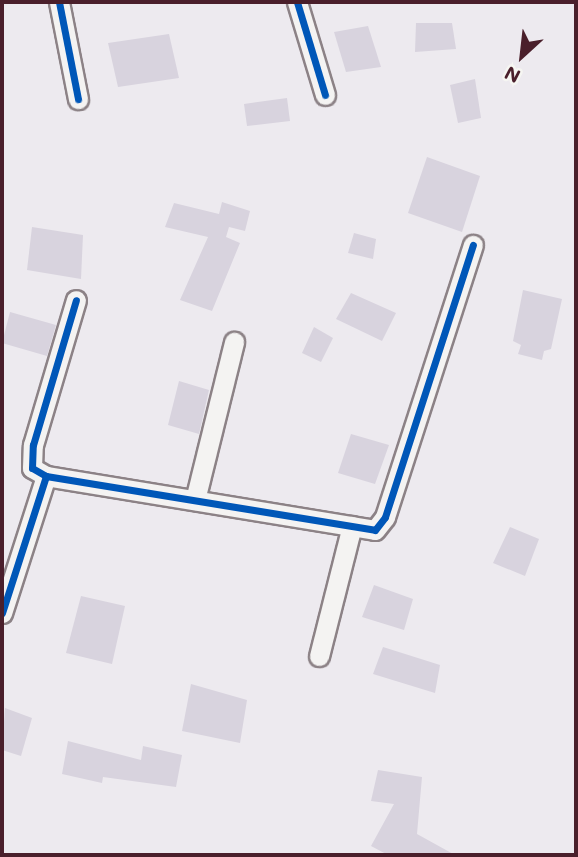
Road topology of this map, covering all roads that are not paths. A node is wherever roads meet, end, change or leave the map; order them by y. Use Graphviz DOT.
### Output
graph roads {
  1 [pos="59,2"];
  2 [pos="298,2"];
  3 [pos="325,95"];
  4 [pos="78,99"];
  5 [pos="473,245"];
  6 [pos="76,300"];
  7 [pos="234,342"];
  8 [pos="46,476"];
  9 [pos="195,500"];
  10 [pos="352,526"];
  11 [pos="2,613"];
  12 [pos="319,656"];
  1 -- 4 [label="street"];
  2 -- 3 [label="street"];
  5 -- 10 [label="street"];
  6 -- 8 [label="street"];
  7 -- 9 [label="street"];
  8 -- 9 [label="street"];
  8 -- 11 [label="street"];
  9 -- 10 [label="street"];
  10 -- 12 [label="street"];
}
